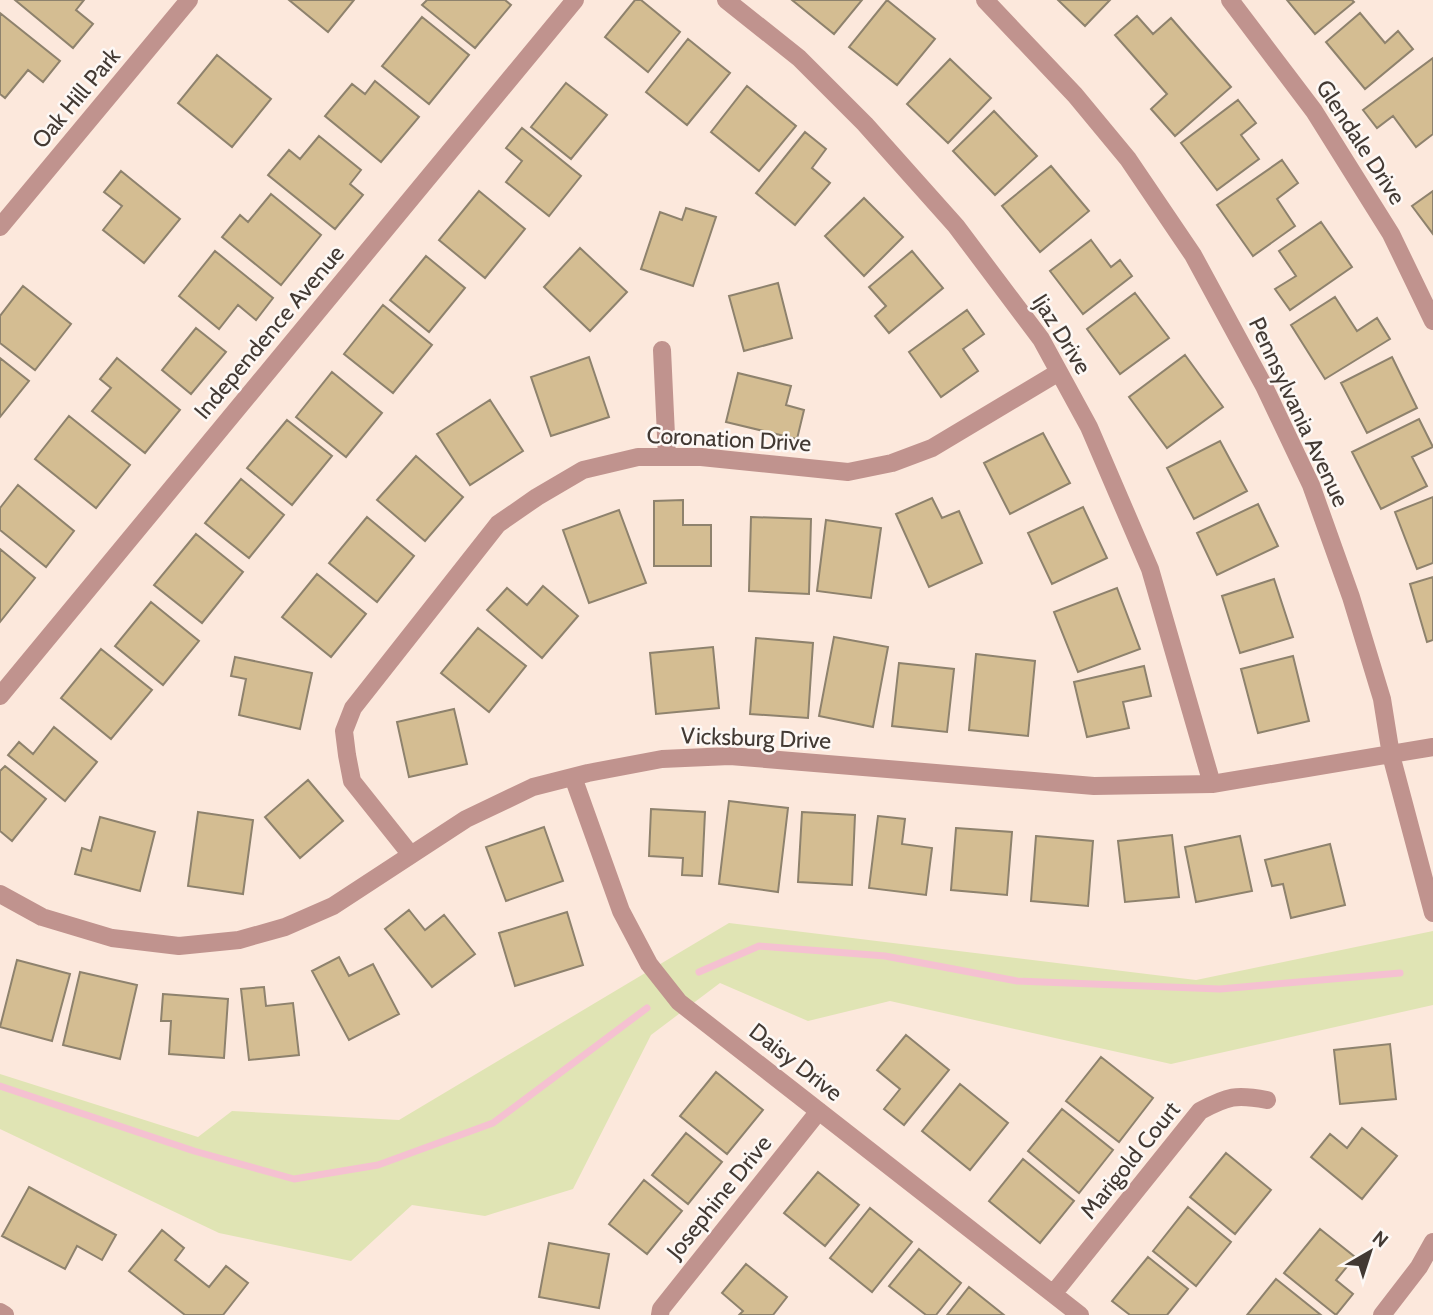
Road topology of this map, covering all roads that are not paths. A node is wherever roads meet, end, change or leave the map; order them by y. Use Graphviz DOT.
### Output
graph roads {
  1 [pos="189,0"];
  2 [pos="575,0"];
  3 [pos="726,0"];
  4 [pos="985,0"];
  5 [pos="1230,0"];
  6 [pos="0,227"];
  7 [pos="1433,321"];
  8 [pos="662,350"];
  9 [pos="1059,372"];
  10 [pos="667,457"];
  11 [pos="0,696"];
  12 [pos="1433,747"];
  13 [pos="1391,755"];
  14 [pos="573,777"];
  15 [pos="1212,785"];
  16 [pos="411,855"];
  17 [pos="0,894"];
  18 [pos="1433,912"];
  19 [pos="1267,1100"];
  20 [pos="819,1111"];
  21 [pos="1433,1242"];
  22 [pos="1053,1294"];
  23 [pos="0,1312"];
  24 [pos="5,1315"];
  25 [pos="660,1315"];
  26 [pos="1080,1315"];
  27 [pos="1382,1315"];
  1 -- 6 [label="street, Oak Hill Park"];
  2 -- 11 [label="street, Independence Avenue"];
  3 -- 9 [label="street, Ijaz Drive"];
  4 -- 13 [label="street, Pennsylvania Avenue"];
  5 -- 7 [label="street, Glendale Drive"];
  8 -- 10 [label="street"];
  9 -- 10 [label="street, Coronation Drive"];
  9 -- 15 [label="street, Ijaz Drive"];
  10 -- 16 [label="street, Coronation Drive"];
  12 -- 13 [label="street"];
  13 -- 15 [label="street, Vicksburg Drive"];
  13 -- 18 [label="street, Pennsylvania Avenue"];
  14 -- 15 [label="street, Vicksburg Drive"];
  14 -- 16 [label="street, Vicksburg Drive"];
  14 -- 20 [label="street, Daisy Drive"];
  16 -- 17 [label="street, Vicksburg Drive"];
  19 -- 22 [label="street, Marigold Court"];
  20 -- 22 [label="street, Daisy Drive"];
  20 -- 25 [label="street, Josephine Drive"];
  21 -- 27 [label="street"];
  22 -- 26 [label="street, Daisy Drive"];
  23 -- 24 [label="street"];
}
